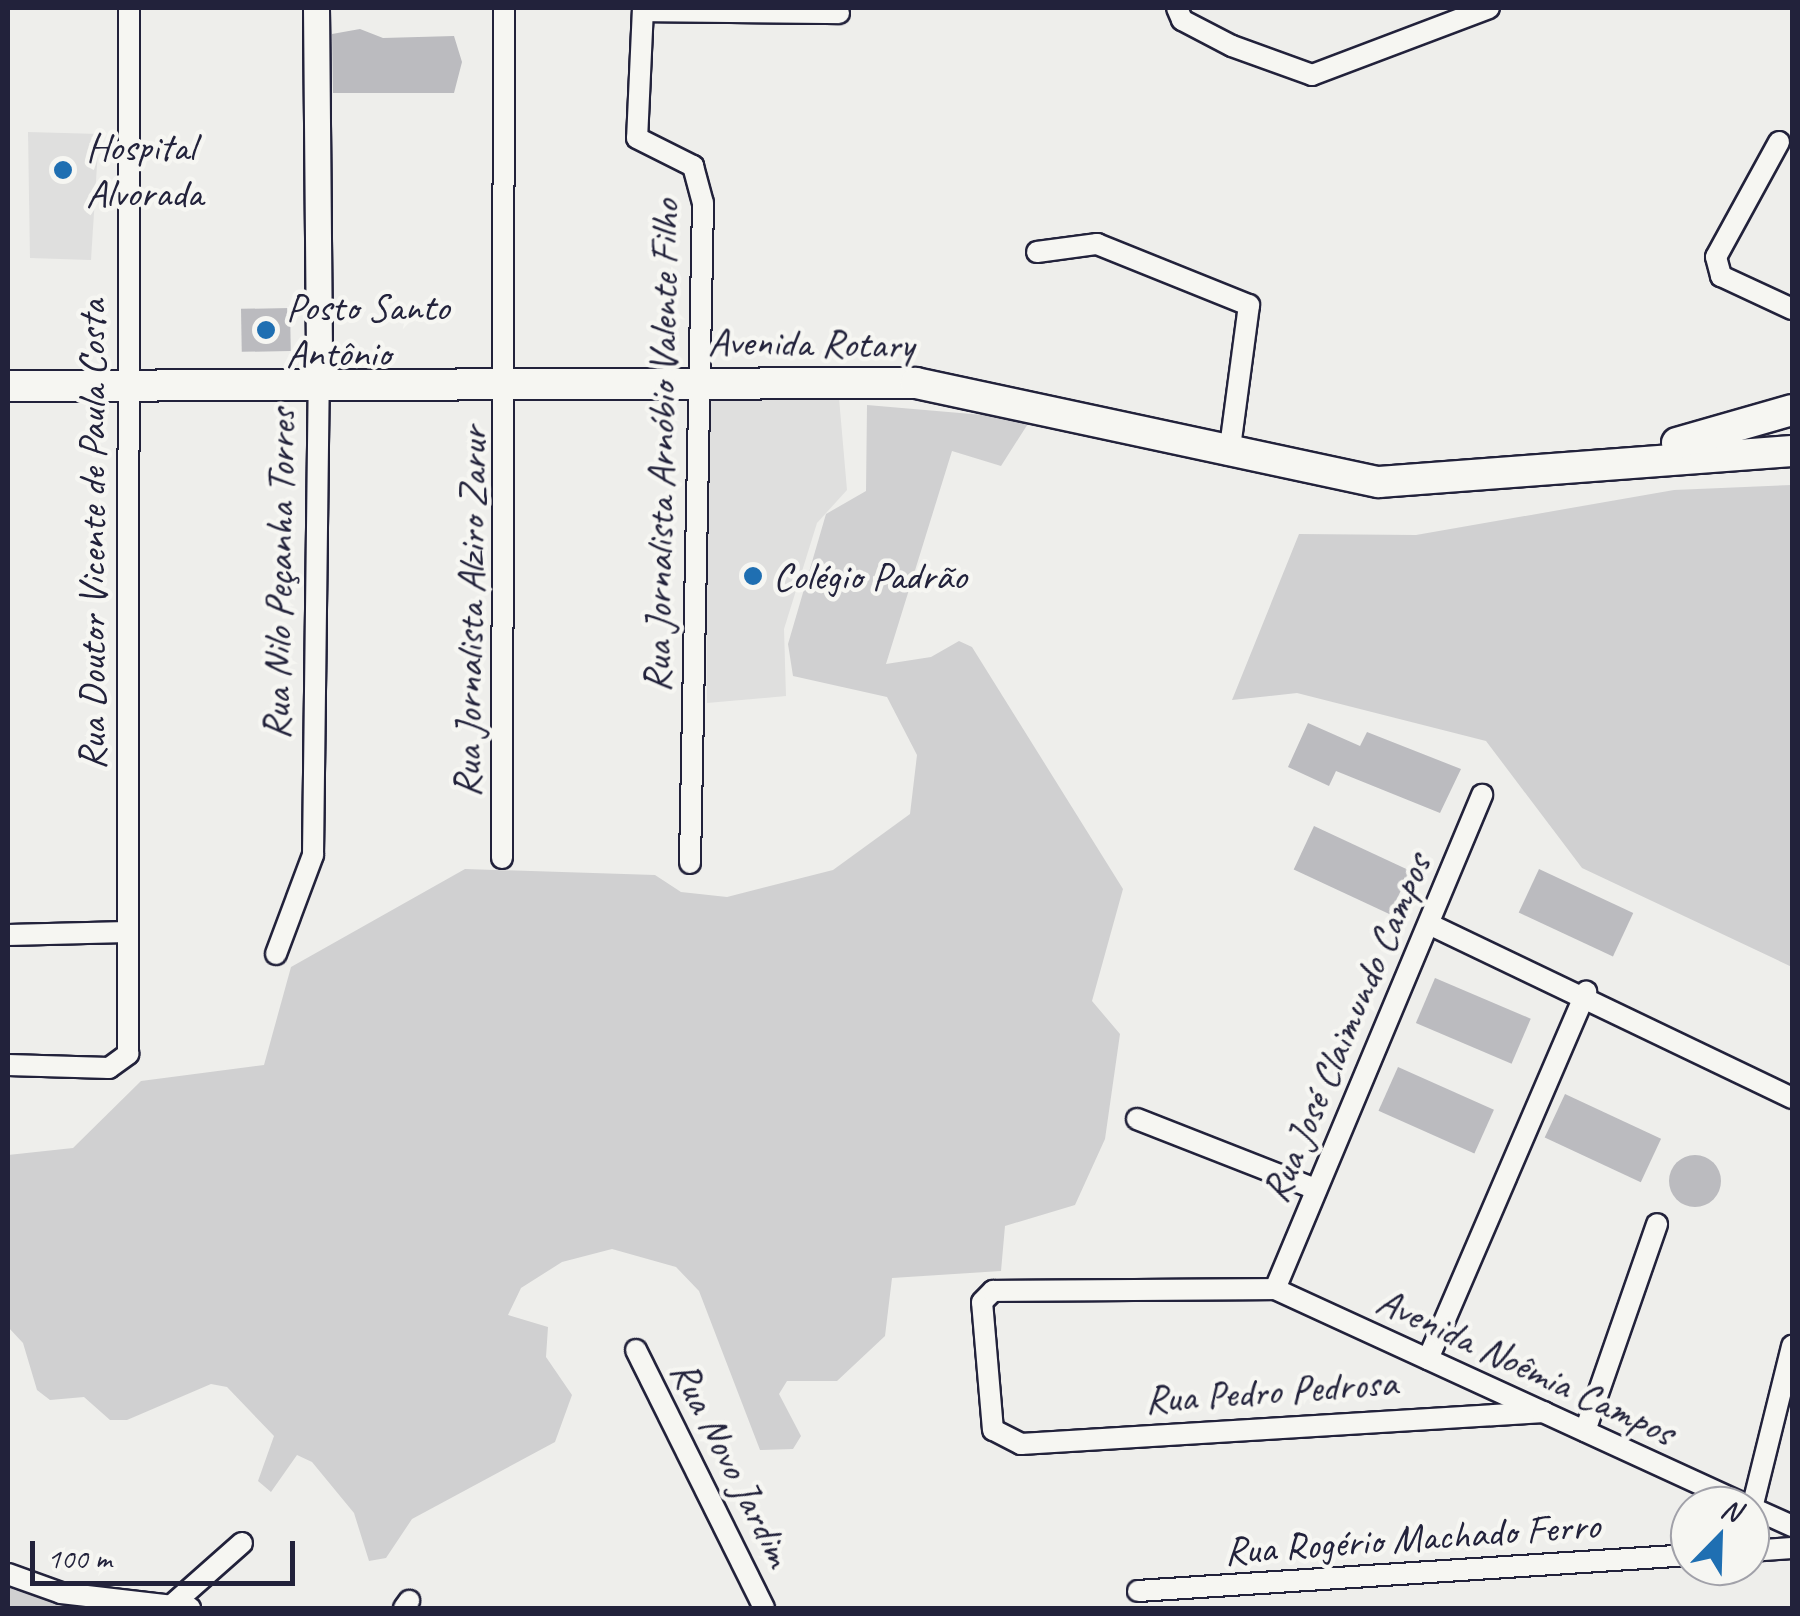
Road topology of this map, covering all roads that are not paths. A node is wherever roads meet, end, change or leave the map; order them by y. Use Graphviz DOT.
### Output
graph roads {
  1 [pos="129,8"];
  2 [pos="316,8"];
  3 [pos="504,8"];
  4 [pos="1177,8"];
  5 [pos="1490,8"];
  6 [pos="644,9"];
  7 [pos="839,13"];
  8 [pos="1779,142"];
  9 [pos="1037,252"];
  10 [pos="1792,309"];
  11 [pos="698,381"];
  12 [pos="127,385"];
  13 [pos="318,385"];
  14 [pos="8,386"];
  15 [pos="508,387"];
  16 [pos="1792,410"];
  17 [pos="1792,451"];
  18 [pos="1230,455"];
  19 [pos="1602,464"];
  20 [pos="1482,795"];
  21 [pos="502,858"];
  22 [pos="690,863"];
  23 [pos="1430,924"];
  24 [pos="127,932"];
  25 [pos="8,935"];
  26 [pos="276,954"];
  27 [pos="1586,992"];
  28 [pos="8,1064"];
  29 [pos="1792,1098"];
  30 [pos="1137,1120"];
  31 [pos="1316,1189"];
  32 [pos="1657,1224"];
  33 [pos="1275,1289"];
  34 [pos="1792,1346"];
  35 [pos="636,1350"];
  36 [pos="1428,1359"];
  37 [pos="1468,1378"];
  38 [pos="1544,1412"];
  39 [pos="1468,1414"];
  40 [pos="1585,1431"];
  41 [pos="1704,1486"];
  42 [pos="1755,1486"];
  43 [pos="242,1543"];
  44 [pos="1670,1556"];
  45 [pos="8,1574"];
  46 [pos="1138,1592"];
  47 [pos="182,1606"];
  48 [pos="764,1608"];
  1 -- 12 [label="street, Rua Doutor Vicente de Paula Costa"];
  2 -- 13 [label="street, Rua Nilo Peçanha Torres"];
  3 -- 15 [label="street, Rua Jornalista Alziro Zarur"];
  4 -- 5 [label="street"];
  6 -- 7 [label="street"];
  6 -- 11 [label="street, Rua Jornalista Arnóbio Valente Filho"];
  8 -- 10 [label="street"];
  9 -- 18 [label="street"];
  11 -- 15 [label="main road, Avenida Rotary"];
  11 -- 18 [label="main road, Avenida Rotary"];
  11 -- 22 [label="street, Rua Jornalista Arnóbio Valente Filho"];
  12 -- 13 [label="main road, Avenida Rotary"];
  12 -- 14 [label="main road, Avenida Rotary"];
  12 -- 24 [label="street, Rua Doutor Vicente de Paula Costa"];
  13 -- 15 [label="main road, Avenida Rotary"];
  13 -- 26 [label="street, Rua Nilo Peçanha Torres"];
  15 -- 21 [label="street, Rua Jornalista Alziro Zarur"];
  16 -- 19 [label="main road"];
  17 -- 19 [label="main road"];
  18 -- 19 [label="main road, Avenida Rotary"];
  20 -- 23 [label="street, Rua José Claimundo Campos"];
  23 -- 27 [label="street"];
  23 -- 31 [label="street, Rua José Claimundo Campos"];
  24 -- 25 [label="street"];
  24 -- 28 [label="street, Rua Doutor Vicente de Paula Costa"];
  27 -- 29 [label="street"];
  27 -- 36 [label="street"];
  30 -- 31 [label="street"];
  31 -- 33 [label="street, Rua José Claimundo Campos"];
  32 -- 40 [label="street"];
  33 -- 36 [label="street, Avenida Noêmia Campos"];
  33 -- 39 [label="street, Rua Pedro Pedrosa"];
  34 -- 42 [label="street"];
  35 -- 48 [label="street, Rua Novo Jardim"];
  36 -- 37 [label="street, Avenida Noêmia Campos"];
  37 -- 38 [label="street, Avenida Noêmia Campos"];
  37 -- 39 [label="street"];
  38 -- 39 [label="street, Rua Pedro Pedrosa"];
  38 -- 40 [label="street, Avenida Noêmia Campos"];
  40 -- 41 [label="street, Avenida Noêmia Campos"];
  43 -- 47 [label="street"];
  44 -- 46 [label="street, Rua Rogério Machado Ferro"];
  45 -- 47 [label="street"];
}
